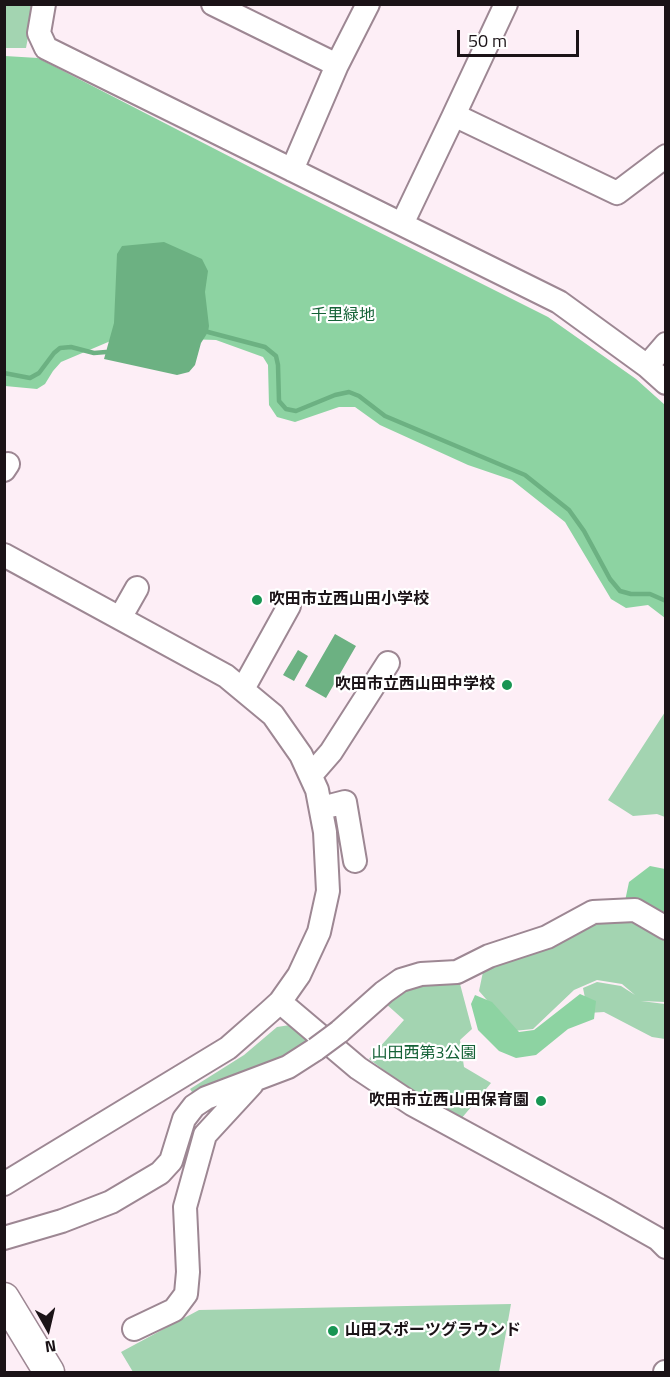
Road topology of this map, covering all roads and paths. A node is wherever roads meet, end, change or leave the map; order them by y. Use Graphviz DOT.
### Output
graph roads {
  1 [pos="44,4"];
  2 [pos="213,4"];
  3 [pos="368,4"];
  4 [pos="506,4"];
  5 [pos="337,65"];
  6 [pos="454,115"];
  7 [pos="666,156"];
  8 [pos="292,170"];
  9 [pos="402,224"];
  10 [pos="666,344"];
  11 [pos="647,366"];
  12 [pos="666,383"];
  13 [pos="4,555"];
  14 [pos="138,588"];
  15 [pos="289,606"];
  16 [pos="120,618"];
  17 [pos="388,663"];
  18 [pos="243,689"];
  19 [pos="311,775"];
  20 [pos="322,808"];
  21 [pos="354,861"];
  22 [pos="666,928"];
  23 [pos="280,1002"];
  24 [pos="255,1081"];
  25 [pos="4,1184"];
  26 [pos="4,1238"];
  27 [pos="666,1247"];
  28 [pos="6,1304"];
  29 [pos="134,1329"];
  30 [pos="49,1372"];
  1 -- 8 [label="street"];
  2 -- 5 [label="street"];
  3 -- 5 [label="street"];
  4 -- 6 [label="street"];
  5 -- 8 [label="street"];
  6 -- 7 [label="street"];
  6 -- 9 [label="street"];
  8 -- 9 [label="street"];
  9 -- 11 [label="street"];
  10 -- 11 [label="street"];
  11 -- 12 [label="street"];
  13 -- 16 [label="street"];
  14 -- 16 [label="street"];
  15 -- 18 [label="street"];
  16 -- 18 [label="street"];
  17 -- 19 [label="street"];
  18 -- 19 [label="street"];
  19 -- 20 [label="street"];
  20 -- 21 [label="street"];
  20 -- 23 [label="street"];
  22 -- 24 [label="street, bridge"];
  23 -- 25 [label="street"];
  23 -- 27 [label="street"];
  24 -- 26 [label="street"];
  24 -- 29 [label="street"];
  28 -- 30 [label="main road"];
}
